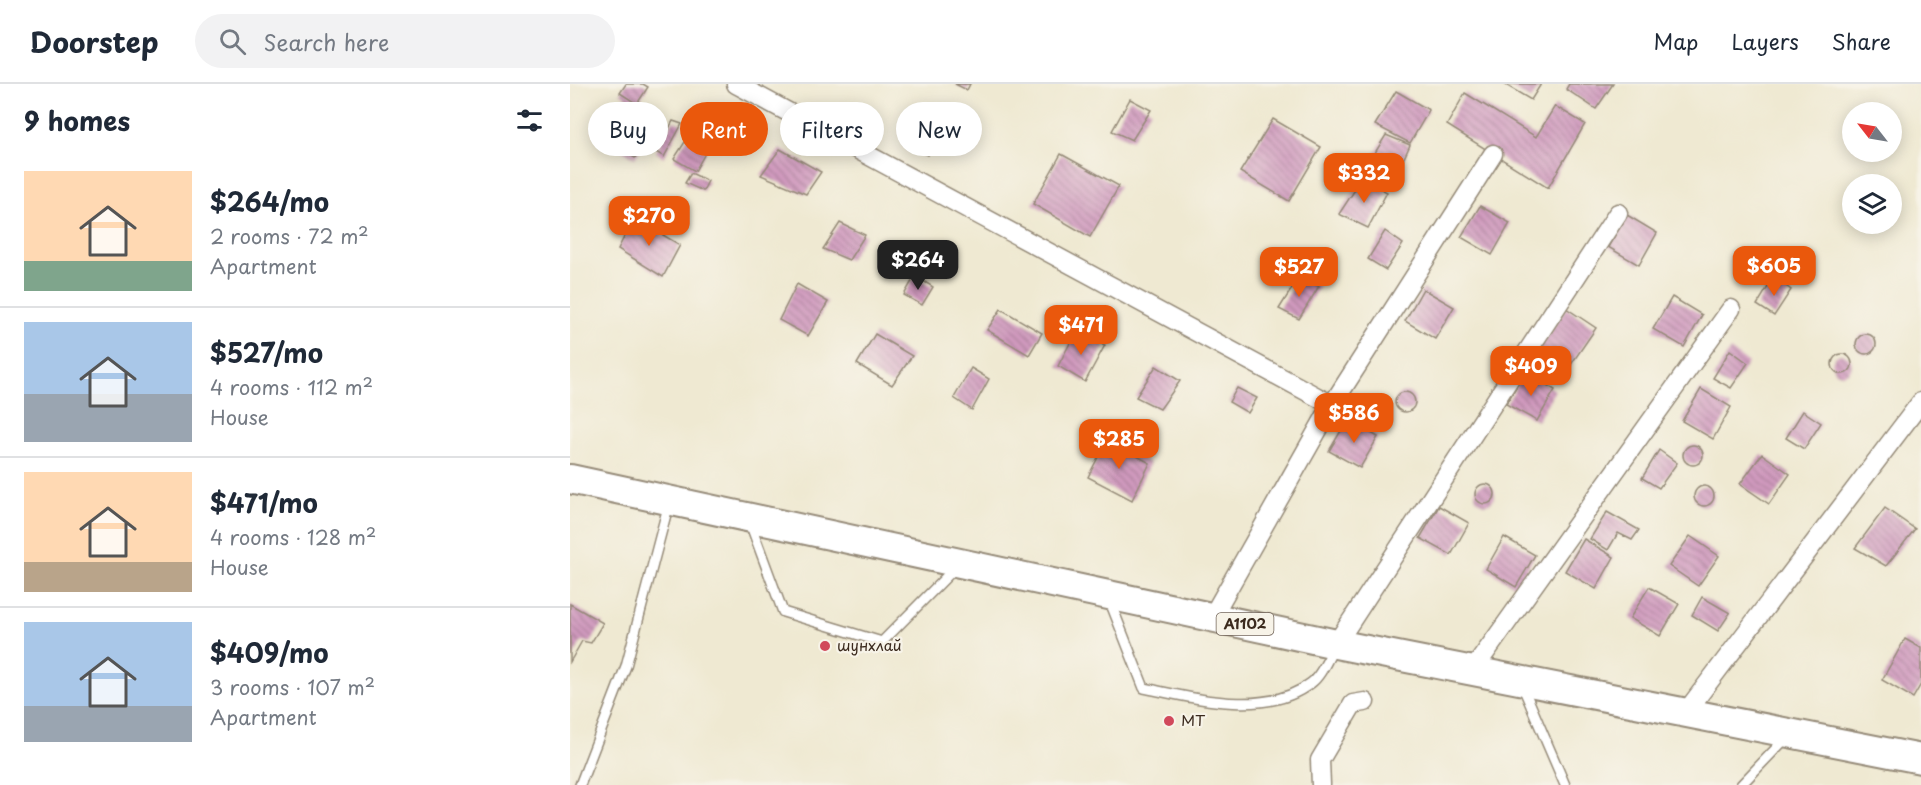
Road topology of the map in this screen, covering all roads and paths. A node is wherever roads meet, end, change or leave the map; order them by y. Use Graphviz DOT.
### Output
graph roads {
  1 [pos="736,84"];
  2 [pos="1493,154"];
  3 [pos="1618,213"];
  4 [pos="1731,309"];
  5 [pos="1921,402"];
  6 [pos="1332,405"];
  7 [pos="570,479"];
  8 [pos="670,500"];
  9 [pos="747,517"];
  10 [pos="960,563"];
  11 [pos="1107,594"];
  12 [pos="1212,617"];
  13 [pos="1336,644"];
  14 [pos="1473,670"];
  15 [pos="1520,680"];
  16 [pos="1365,702"];
  17 [pos="1686,712"];
  18 [pos="1791,733"];
  19 [pos="1921,759"];
  20 [pos="580,785"];
  21 [pos="1321,785"];
  22 [pos="1564,785"];
  23 [pos="1741,785"];
  1 -- 6 [label="street"];
  2 -- 6 [label="street"];
  3 -- 13 [label="street"];
  4 -- 14 [label="street"];
  5 -- 17 [label="street"];
  6 -- 12 [label="street"];
  7 -- 8 [label="main road, A1102"];
  8 -- 9 [label="main road, A1102"];
  8 -- 20 [label="lane"];
  9 -- 10 [label="main road, A1102"];
  9 -- 10 [label="lane"];
  10 -- 11 [label="main road, A1102"];
  11 -- 12 [label="main road, A1102"];
  11 -- 13 [label="lane"];
  12 -- 13 [label="main road, A1102"];
  13 -- 14 [label="main road, A1102"];
  14 -- 15 [label="main road, A1102"];
  15 -- 17 [label="main road, A1102"];
  15 -- 22 [label="lane"];
  16 -- 21 [label="street"];
  17 -- 18 [label="main road, A1102"];
  18 -- 19 [label="main road, A1102"];
  18 -- 23 [label="lane"];
}
